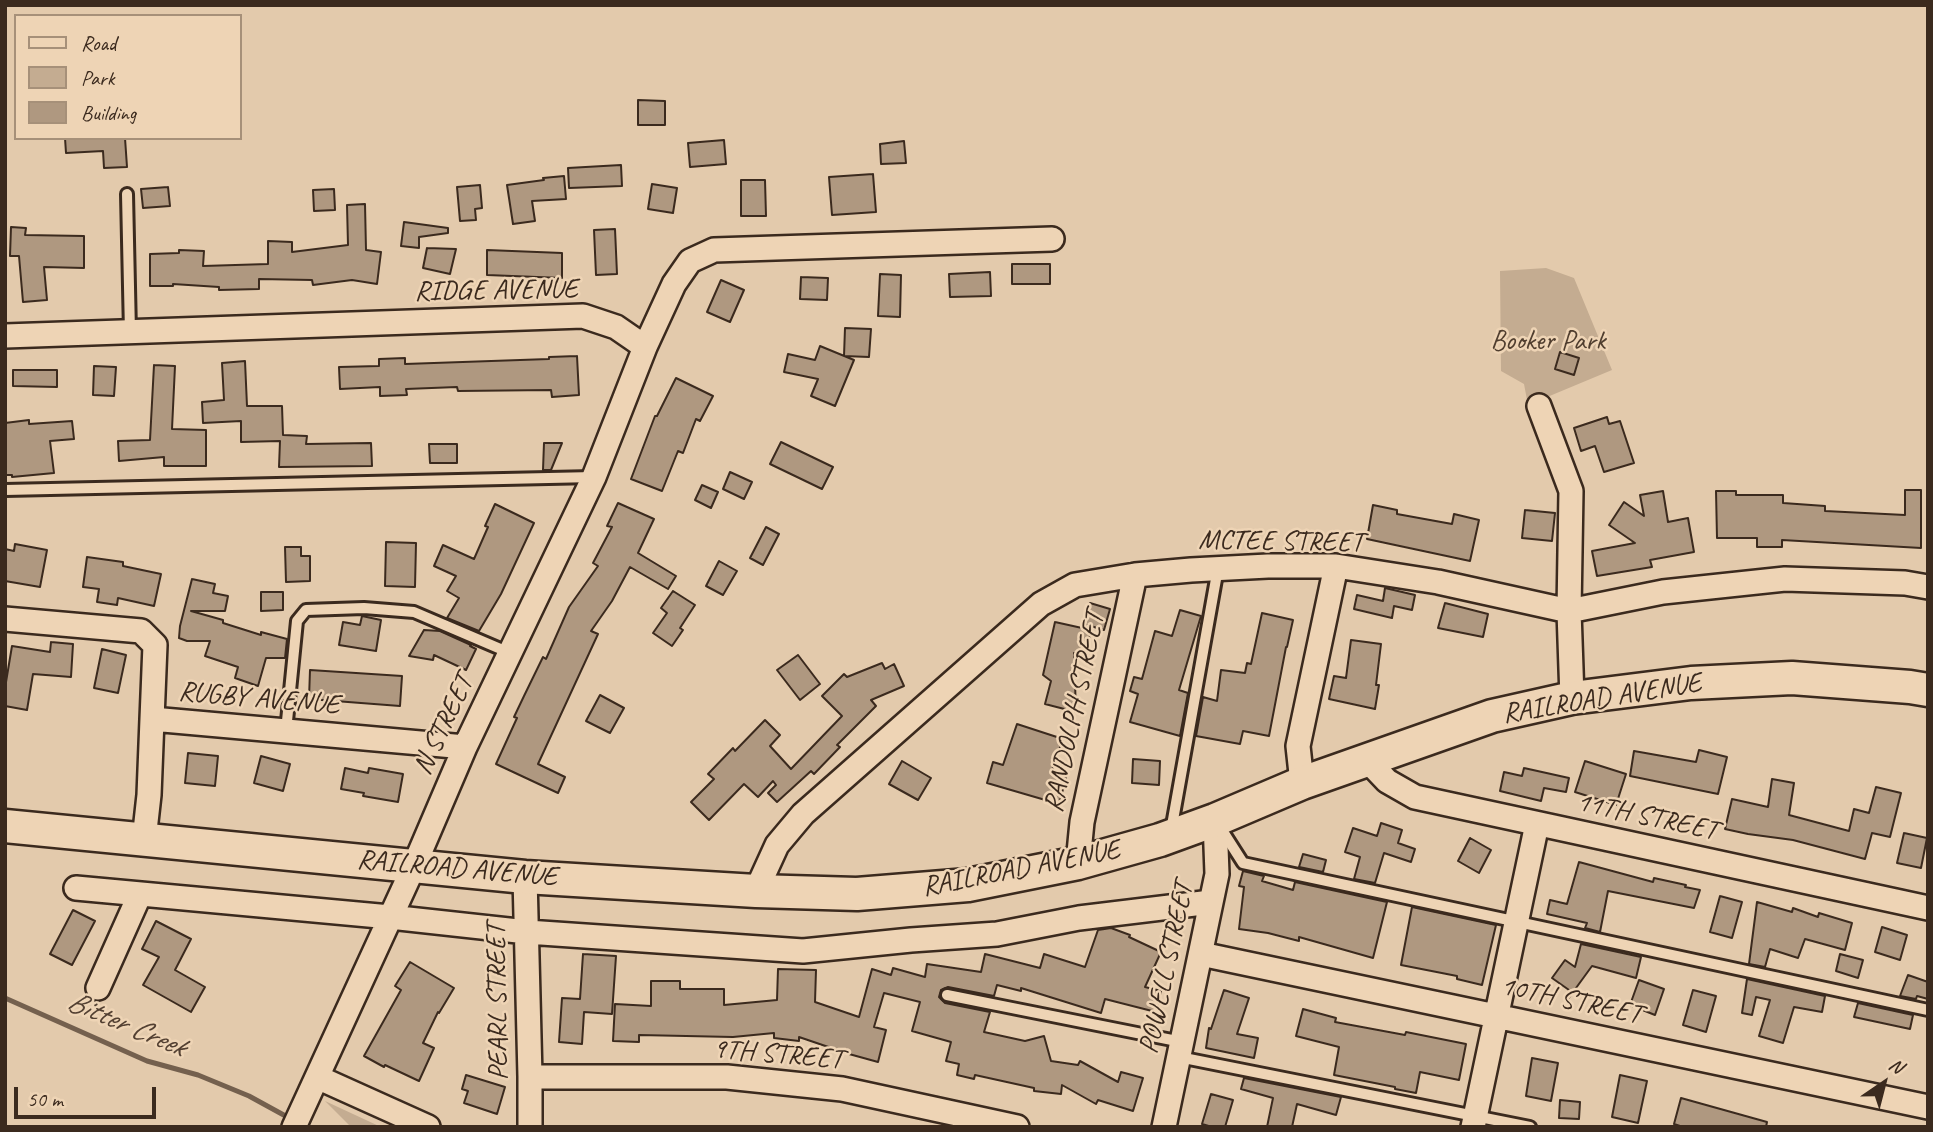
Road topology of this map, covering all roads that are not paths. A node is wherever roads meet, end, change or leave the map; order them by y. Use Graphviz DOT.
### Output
graph roads {
  1 [pos="127,194"];
  2 [pos="1052,239"];
  3 [pos="130,333"];
  4 [pos="5,336"];
  5 [pos="645,347"];
  6 [pos="1539,406"];
  7 [pos="594,477"];
  8 [pos="5,490"];
  9 [pos="1336,566"];
  10 [pos="1218,568"];
  11 [pos="1135,575"];
  12 [pos="1928,587"];
  13 [pos="1569,611"];
  14 [pos="5,619"];
  15 [pos="510,653"];
  16 [pos="1928,690"];
  17 [pos="1572,698"];
  18 [pos="152,719"];
  19 [pos="286,731"];
  20 [pos="465,747"];
  21 [pos="1367,760"];
  22 [pos="1302,783"];
  23 [pos="1215,820"];
  24 [pos="1537,824"];
  25 [pos="5,826"];
  26 [pos="1170,836"];
  27 [pos="144,840"];
  28 [pos="1078,863"];
  29 [pos="415,866"];
  30 [pos="525,877"];
  31 [pos="75,888"];
  32 [pos="756,891"];
  33 [pos="140,894"];
  34 [pos="1211,902"];
  35 [pos="1928,908"];
  36 [pos="390,917"];
  37 [pos="1517,921"];
  38 [pos="527,932"];
  39 [pos="1201,954"];
  40 [pos="98,988"];
  41 [pos="947,995"];
  42 [pos="1928,1010"];
  43 [pos="1497,1015"];
  44 [pos="1181,1049"];
  45 [pos="530,1077"];
  46 [pos="314,1084"];
  47 [pos="1928,1107"];
  48 [pos="1474,1121"];
  49 [pos="294,1127"];
  50 [pos="428,1127"];
  51 [pos="530,1127"];
  52 [pos="1017,1127"];
  53 [pos="1164,1127"];
  54 [pos="1530,1127"];
  1 -- 3 [label="lane"];
  2 -- 5 [label="street"];
  3 -- 4 [label="street, RIDGE AVENUE"];
  3 -- 5 [label="street, RIDGE AVENUE"];
  5 -- 7 [label="street, N STREET"];
  6 -- 13 [label="street"];
  7 -- 8 [label="lane"];
  7 -- 15 [label="street, N STREET"];
  9 -- 10 [label="street, MCTEE STREET"];
  9 -- 13 [label="street, MCTEE STREET"];
  9 -- 22 [label="street"];
  10 -- 11 [label="street, MCTEE STREET"];
  10 -- 26 [label="lane"];
  11 -- 28 [label="street, RANDOLPH STREET"];
  11 -- 32 [label="street, MCTEE STREET"];
  12 -- 13 [label="street, MCTEE STREET"];
  13 -- 17 [label="street"];
  14 -- 18 [label="street, RUGBY AVENUE"];
  15 -- 19 [label="lane"];
  15 -- 20 [label="street, N STREET"];
  16 -- 17 [label="street, RAILROAD AVENUE"];
  17 -- 21 [label="street, RAILROAD AVENUE"];
  18 -- 19 [label="street, RUGBY AVENUE"];
  18 -- 27 [label="street"];
  19 -- 20 [label="street, RUGBY AVENUE"];
  20 -- 29 [label="street, N STREET"];
  21 -- 22 [label="street, RAILROAD AVENUE"];
  21 -- 24 [label="street, 11TH STREET"];
  22 -- 23 [label="street, RAILROAD AVENUE"];
  23 -- 26 [label="street, RAILROAD AVENUE"];
  23 -- 34 [label="street, POWELL STREET"];
  23 -- 37 [label="lane"];
  24 -- 35 [label="street, 11TH STREET"];
  24 -- 37 [label="street"];
  25 -- 27 [label="street, RAILROAD AVENUE"];
  26 -- 28 [label="street, RAILROAD AVENUE"];
  27 -- 29 [label="street, RAILROAD AVENUE"];
  28 -- 32 [label="street, RAILROAD AVENUE"];
  29 -- 30 [label="street, RAILROAD AVENUE"];
  29 -- 36 [label="street, N STREET"];
  30 -- 32 [label="street, RAILROAD AVENUE"];
  30 -- 38 [label="street, PEARL STREET"];
  31 -- 33 [label="street"];
  33 -- 36 [label="street"];
  33 -- 40 [label="street"];
  34 -- 38 [label="street"];
  34 -- 39 [label="street, POWELL STREET"];
  36 -- 38 [label="street"];
  36 -- 46 [label="street, N STREET"];
  37 -- 42 [label="lane"];
  37 -- 43 [label="street"];
  38 -- 45 [label="street, PEARL STREET"];
  39 -- 43 [label="street, 10TH STREET"];
  39 -- 44 [label="street, POWELL STREET"];
  41 -- 44 [label="lane"];
  43 -- 47 [label="street, 10TH STREET"];
  43 -- 48 [label="street"];
  44 -- 48 [label="lane"];
  44 -- 53 [label="street, POWELL STREET"];
  45 -- 51 [label="street, PEARL STREET"];
  45 -- 52 [label="street, 9TH STREET"];
  46 -- 49 [label="street, N STREET"];
  46 -- 50 [label="street"];
  48 -- 54 [label="lane"];
}
